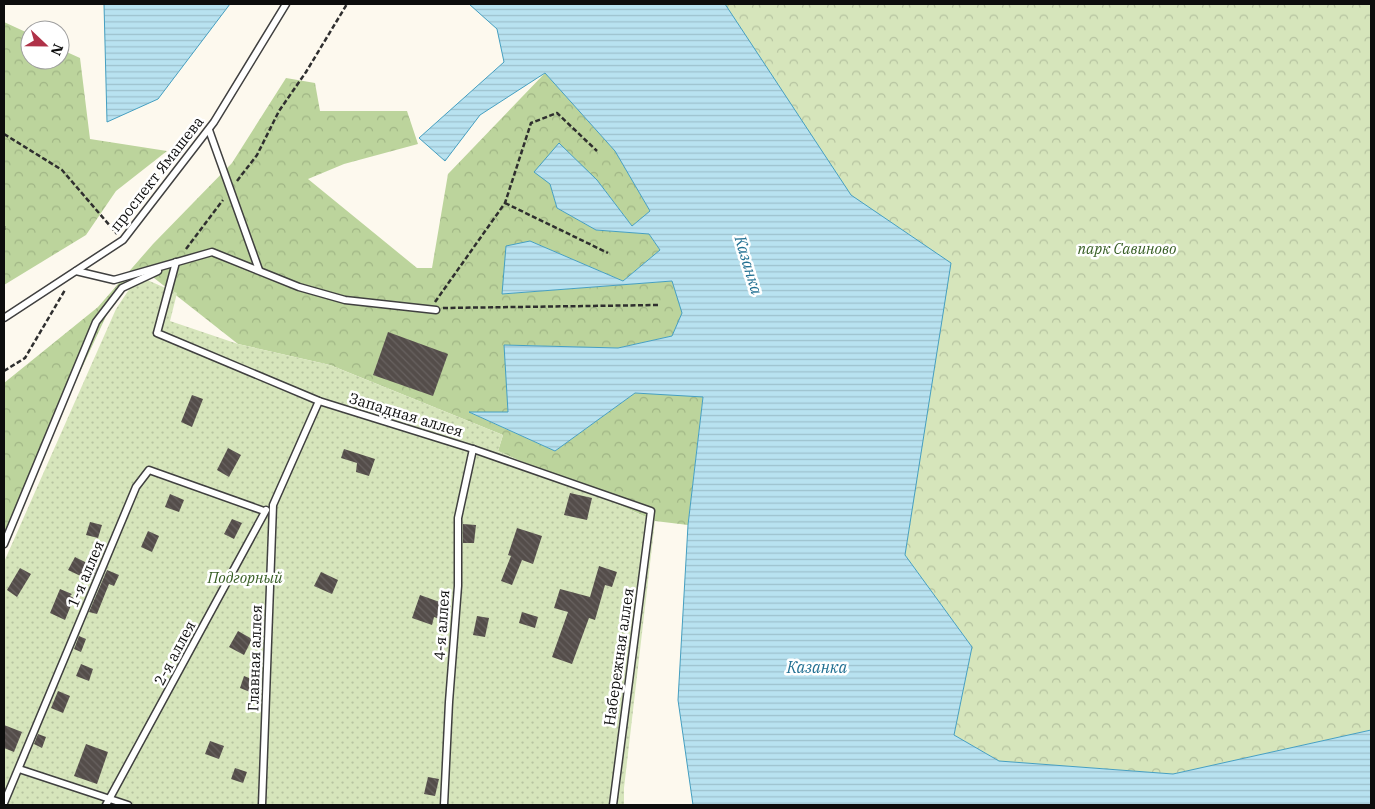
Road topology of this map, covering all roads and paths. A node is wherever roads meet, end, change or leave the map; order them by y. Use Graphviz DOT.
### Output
graph roads {
  1 [pos="286,4"];
  2 [pos="347,4"];
  3 [pos="209,130"];
  4 [pos="4,134"];
  5 [pos="597,151"];
  6 [pos="234,185"];
  7 [pos="228,193"];
  8 [pos="505,203"];
  9 [pos="123,240"];
  10 [pos="608,253"];
  11 [pos="176,262"];
  12 [pos="259,270"];
  13 [pos="76,271"];
  14 [pos="67,287"];
  15 [pos="659,305"];
  16 [pos="436,309"];
  17 [pos="4,318"];
  18 [pos="4,372"];
  19 [pos="320,401"];
  20 [pos="473,449"];
  21 [pos="273,505"];
  22 [pos="264,511"];
  23 [pos="651,511"];
  24 [pos="4,544"];
  25 [pos="19,768"];
  26 [pos="107,802"];
  27 [pos="4,803"];
  28 [pos="128,805"];
  29 [pos="262,805"];
  30 [pos="444,805"];
  31 [pos="613,805"];
  1 -- 3 [label="lane, проспект Ямашева"];
  2 -- 6 [label="path"];
  3 -- 9 [label="lane, проспект Ямашева"];
  3 -- 12 [label="lane"];
  4 -- 9 [label="path"];
  5 -- 8 [label="path"];
  7 -- 11 [label="path"];
  8 -- 10 [label="path"];
  8 -- 16 [label="path"];
  9 -- 13 [label="lane, проспект Ямашева"];
  11 -- 12 [label="lane"];
  11 -- 13 [label="lane"];
  11 -- 19 [label="lane, Западная аллея"];
  11 -- 24 [label="lane"];
  12 -- 16 [label="lane"];
  13 -- 17 [label="lane, проспект Ямашева"];
  14 -- 18 [label="path"];
  15 -- 16 [label="path"];
  19 -- 20 [label="lane, Западная аллея"];
  19 -- 21 [label="lane, Главная аллея"];
  20 -- 23 [label="lane, Западная аллея"];
  20 -- 30 [label="lane, 4-я аллея"];
  21 -- 22 [label="lane"];
  21 -- 29 [label="lane, Главная аллея"];
  22 -- 25 [label="lane, 1-я аллея"];
  22 -- 26 [label="lane, 2-я аллея"];
  23 -- 31 [label="lane, Набережная аллея"];
  25 -- 26 [label="lane"];
  25 -- 27 [label="lane, 1-я аллея"];
  26 -- 28 [label="lane"];
}
